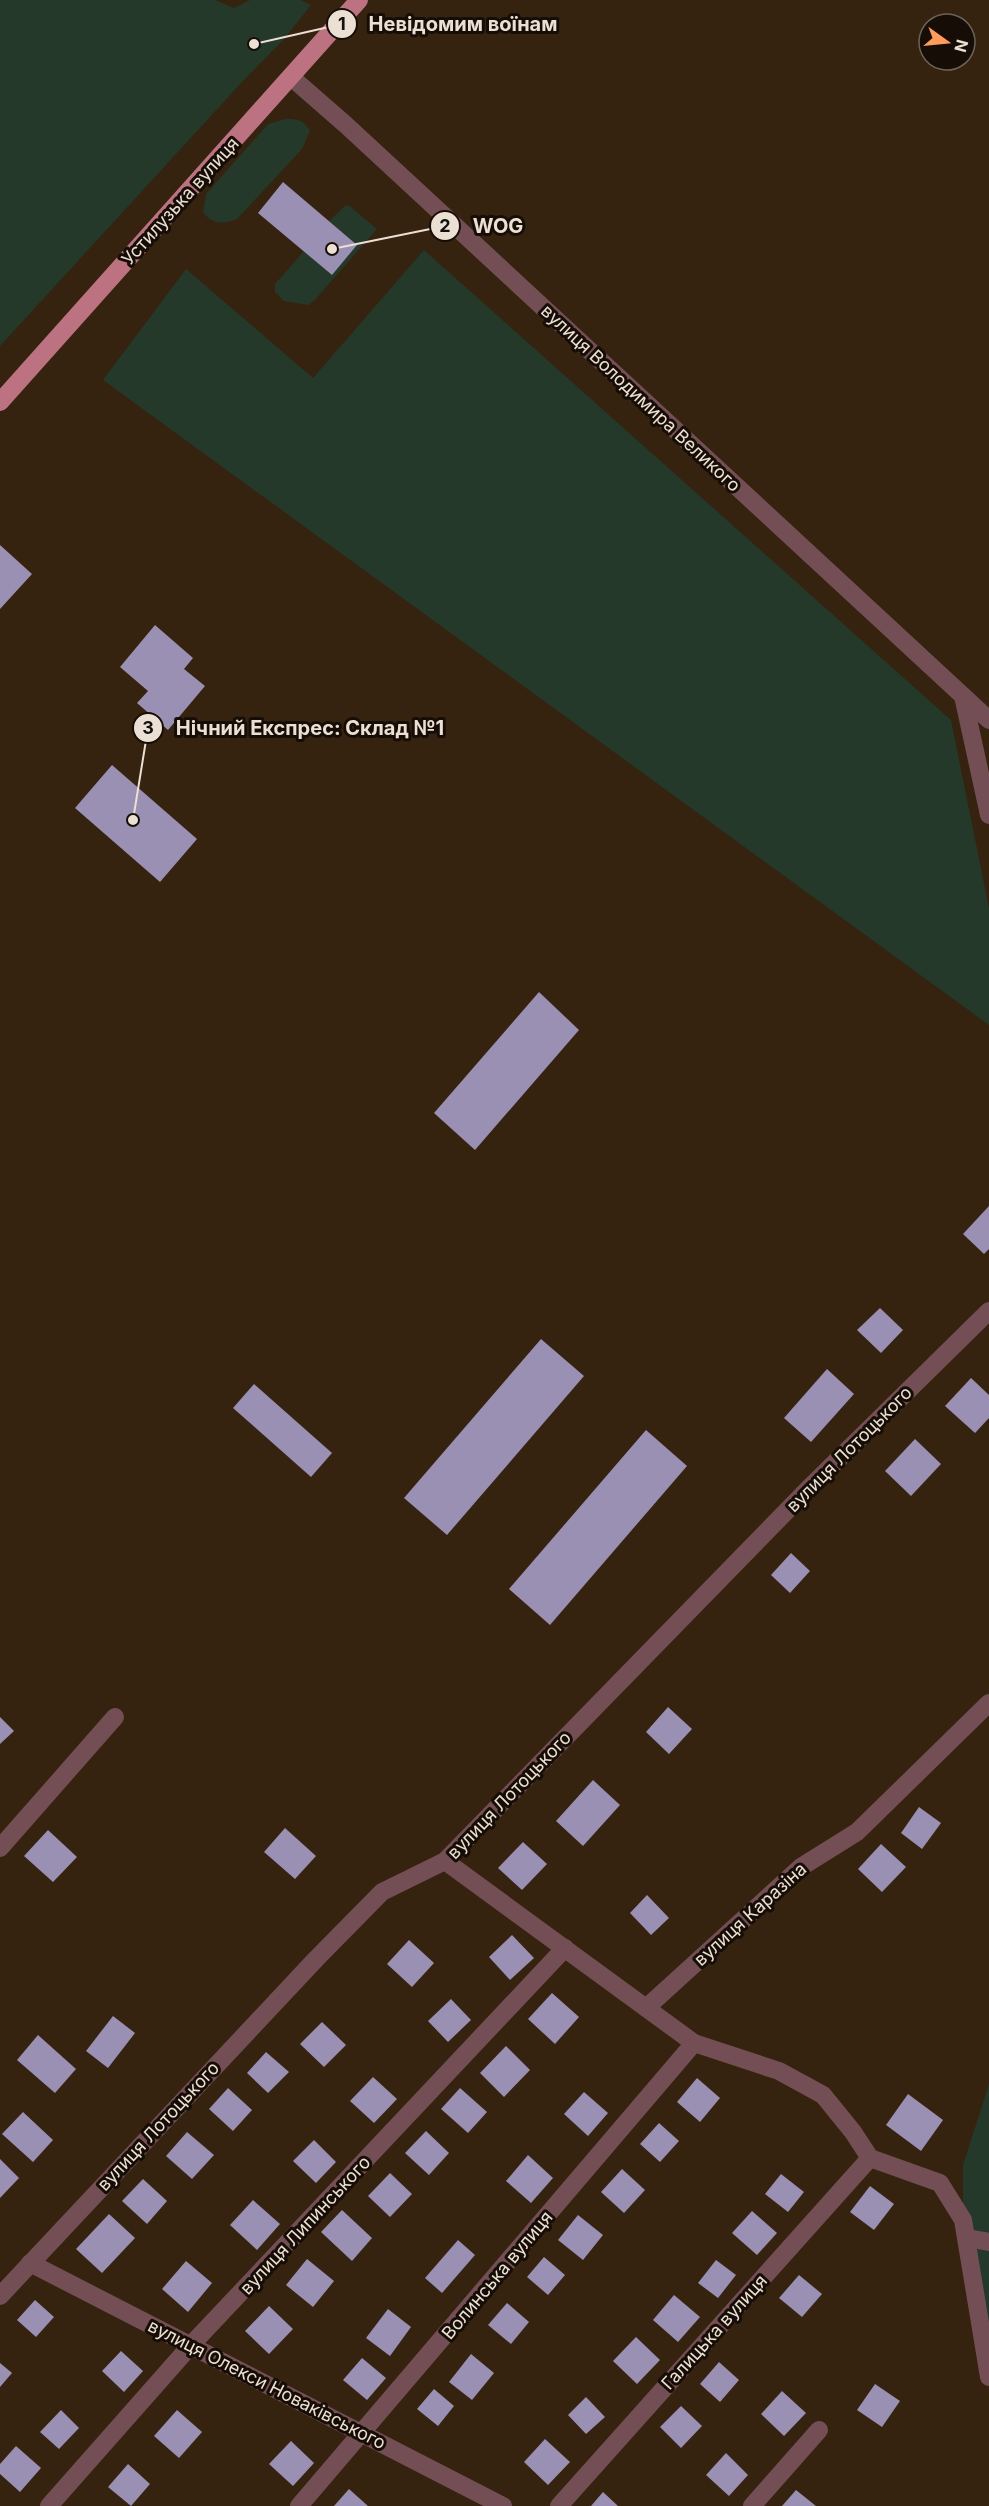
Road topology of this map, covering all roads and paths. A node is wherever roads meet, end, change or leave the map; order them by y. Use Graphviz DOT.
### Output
graph roads {
  1 [pos="359,0"];
  2 [pos="291,78"];
  3 [pos="0,402"];
  4 [pos="963,696"];
  5 [pos="989,720"];
  6 [pos="989,815"];
  7 [pos="989,1311"];
  8 [pos="989,1703"];
  9 [pos="115,1717"];
  10 [pos="0,1848"];
  11 [pos="445,1861"];
  12 [pos="565,1948"];
  13 [pos="646,2008"];
  14 [pos="694,2043"];
  15 [pos="870,2158"];
  16 [pos="967,2238"];
  17 [pos="989,2242"];
  18 [pos="30,2263"];
  19 [pos="2,2289"];
  20 [pos="192,2344"];
  21 [pos="989,2377"];
  22 [pos="819,2430"];
  23 [pos="362,2432"];
  24 [pos="49,2506"];
  25 [pos="299,2506"];
  26 [pos="503,2506"];
  27 [pos="559,2506"];
  28 [pos="752,2506"];
  1 -- 2 [label="main road, Устилузька вулиця"];
  2 -- 3 [label="main road, Устилузька вулиця"];
  2 -- 4 [label="street, вулиця Володимира Великого"];
  4 -- 5 [label="street, вулиця Володимира Великого"];
  4 -- 6 [label="street"];
  7 -- 11 [label="street, вулиця Лотоцького"];
  8 -- 13 [label="street, вулиця Каразіна"];
  9 -- 10 [label="street"];
  11 -- 12 [label="street"];
  11 -- 18 [label="street, вулиця Лотоцького"];
  12 -- 13 [label="street"];
  12 -- 20 [label="street, вулиця Липинського"];
  13 -- 14 [label="street"];
  14 -- 15 [label="street"];
  14 -- 23 [label="street, Волинська вулиця"];
  15 -- 16 [label="street"];
  15 -- 27 [label="street, Галицька вулиця"];
  16 -- 17 [label="street"];
  16 -- 21 [label="street"];
  18 -- 19 [label="street, вулиця Лотоцького"];
  18 -- 20 [label="street, вулиця Олекси Новаківського"];
  20 -- 23 [label="street, вулиця Олекси Новаківського"];
  20 -- 24 [label="street, вулиця Липинського"];
  22 -- 28 [label="street"];
  23 -- 25 [label="street, Волинська вулиця"];
  23 -- 26 [label="street, вулиця Олекси Новаківського"];
}
